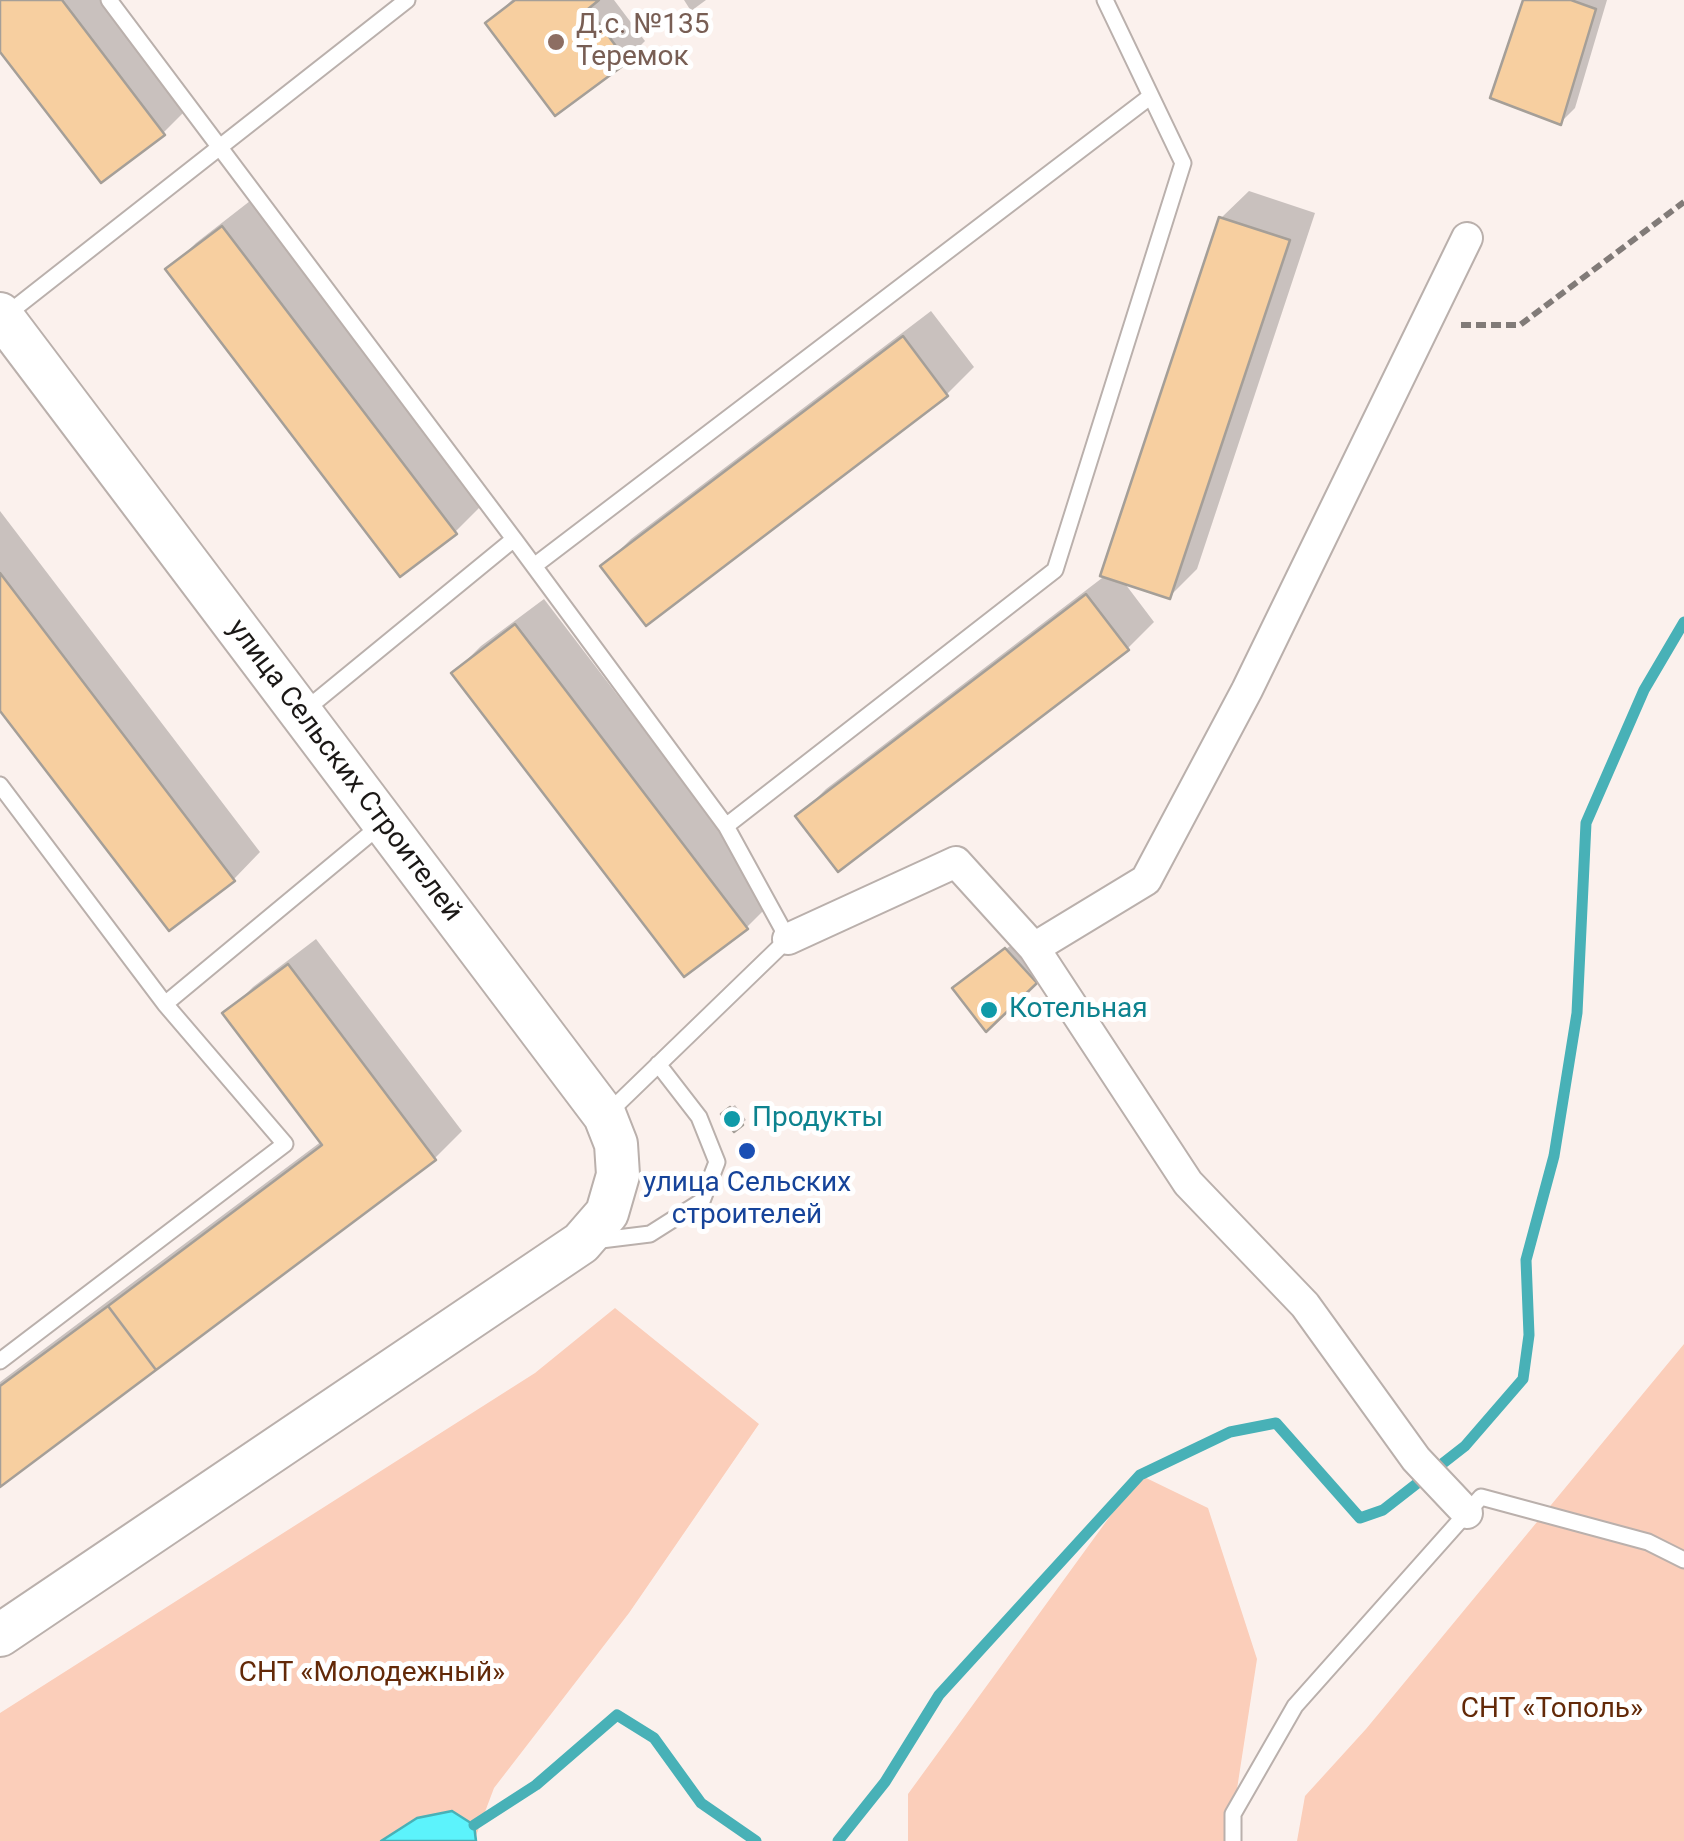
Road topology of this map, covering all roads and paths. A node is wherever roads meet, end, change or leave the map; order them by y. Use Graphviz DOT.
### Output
graph roads {
  1 [pos="108,0"];
  2 [pos="407,0"];
  3 [pos="1105,0"];
  4 [pos="1151,96"];
  5 [pos="218,146"];
  6 [pos="1684,202"];
  7 [pos="1467,238"];
  8 [pos="1,316"];
  9 [pos="1424,326"];
  10 [pos="514,539"];
  11 [pos="534,566"];
  12 [pos="300,714"];
  13 [pos="0,785"];
  14 [pos="383,823"];
  15 [pos="726,826"];
  16 [pos="788,939"];
  17 [pos="1034,948"];
  18 [pos="164,1004"];
  19 [pos="658,1064"];
  20 [pos="605,1116"];
  21 [pos="581,1242"];
  22 [pos="0,1361"];
  23 [pos="1457,1503"];
  24 [pos="1684,1560"];
  25 [pos="0,1635"];
  26 [pos="1233,1841"];
  1 -- 5 [label="lane"];
  2 -- 5 [label="lane"];
  3 -- 4 [label="lane"];
  4 -- 11 [label="lane"];
  4 -- 15 [label="lane"];
  5 -- 8 [label="lane"];
  5 -- 10 [label="lane"];
  6 -- 9 [label="path"];
  7 -- 9 [label="street"];
  8 -- 12 [label="street, улица Сельских Строителей"];
  9 -- 17 [label="street"];
  10 -- 11 [label="lane"];
  10 -- 12 [label="lane"];
  11 -- 15 [label="lane"];
  12 -- 14 [label="street, улица Сельских Строителей"];
  13 -- 18 [label="lane"];
  14 -- 18 [label="lane"];
  14 -- 20 [label="street, улица Сельских Строителей"];
  15 -- 16 [label="lane"];
  16 -- 17 [label="street"];
  16 -- 19 [label="lane"];
  17 -- 23 [label="street"];
  18 -- 22 [label="lane"];
  19 -- 20 [label="lane"];
  19 -- 21 [label="lane"];
  20 -- 21 [label="street, улица Сельских Строителей"];
  21 -- 25 [label="street, улица Сельских Строителей"];
  23 -- 24 [label="lane"];
  23 -- 26 [label="lane"];
}
